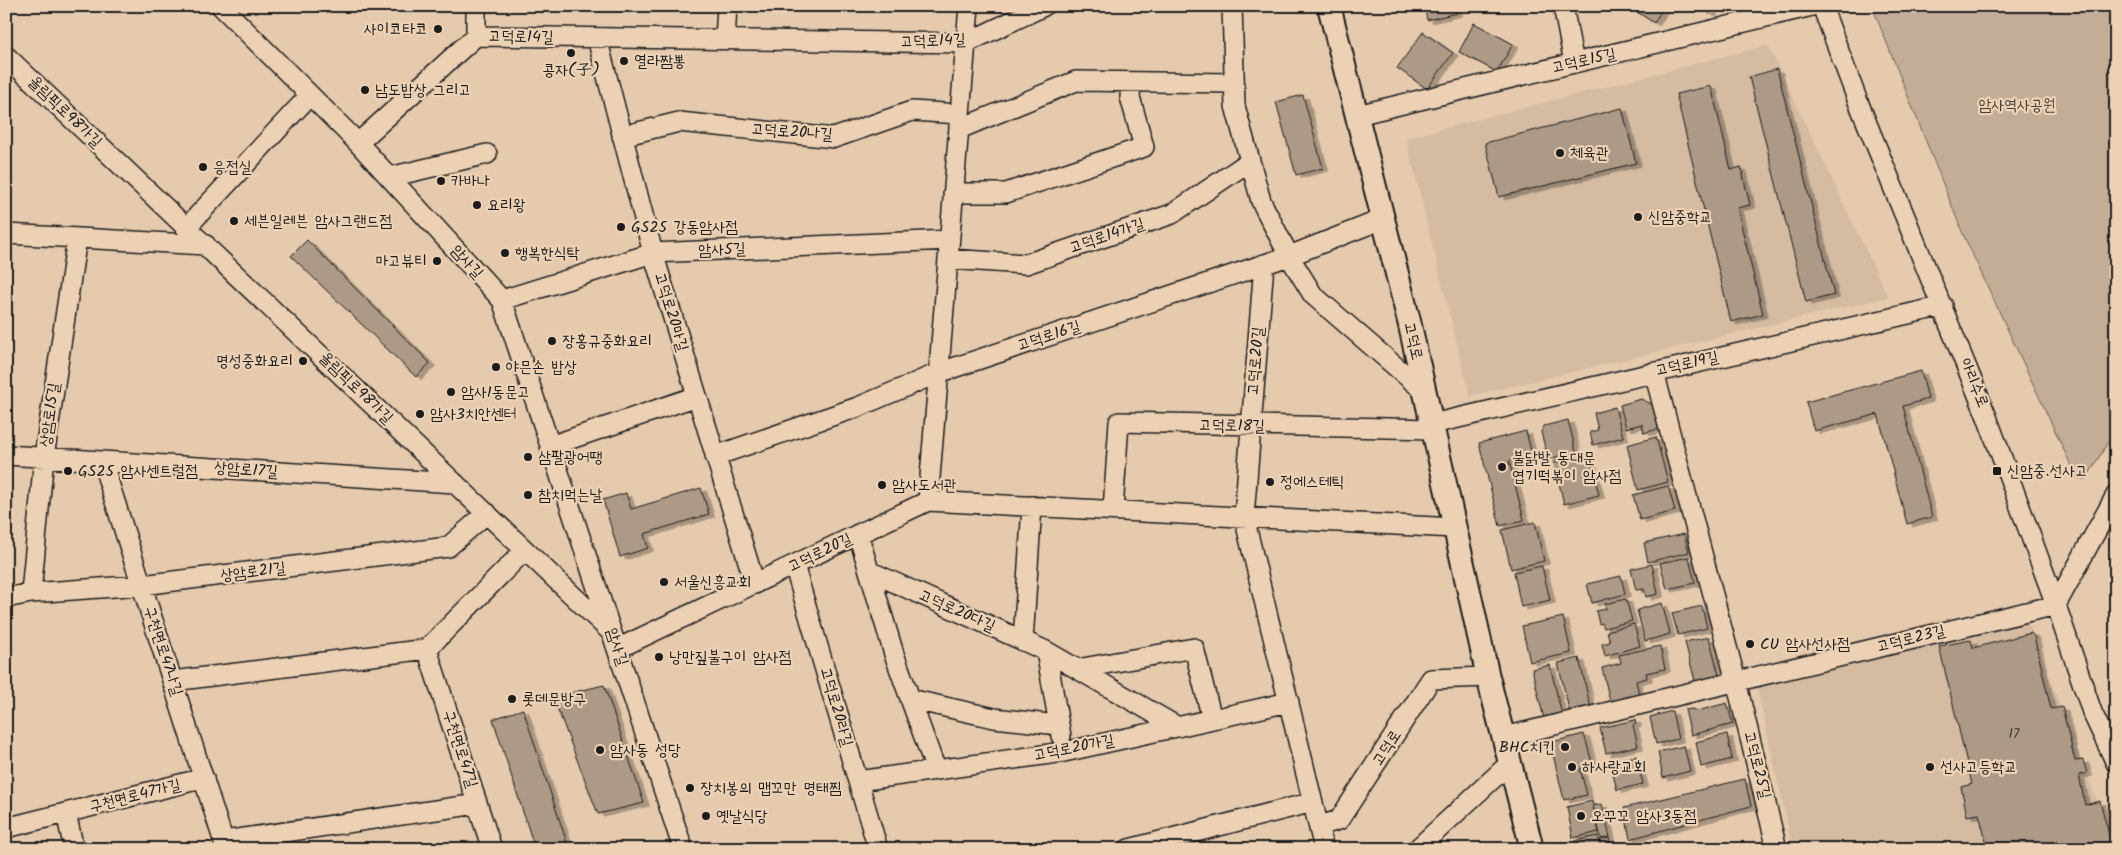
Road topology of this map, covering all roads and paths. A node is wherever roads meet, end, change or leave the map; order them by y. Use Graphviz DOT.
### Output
graph roads {
  1 [pos="221,6"];
  2 [pos="476,6"];
  3 [pos="726,6"];
  4 [pos="969,6"];
  5 [pos="1044,6"];
  6 [pos="1232,6"];
  7 [pos="1329,6"];
  8 [pos="1563,6"];
  9 [pos="1812,6"];
  10 [pos="1822,6"];
  11 [pos="476,36"];
  12 [pos="597,38"];
  13 [pos="725,40"];
  14 [pos="966,43"];
  15 [pos="7,58"];
  16 [pos="1574,63"];
  17 [pos="1131,82"];
  18 [pos="1233,83"];
  19 [pos="310,95"];
  20 [pos="1357,115"];
  21 [pos="959,121"];
  22 [pos="622,136"];
  23 [pos="358,143"];
  24 [pos="487,154"];
  25 [pos="1250,161"];
  26 [pos="390,177"];
  27 [pos="954,193"];
  28 [pos="1383,219"];
  29 [pos="186,227"];
  30 [pos="6,234"];
  31 [pos="77,238"];
  32 [pos="950,240"];
  33 [pos="206,245"];
  34 [pos="653,253"];
  35 [pos="1289,256"];
  36 [pos="948,259"];
  37 [pos="1264,264"];
  38 [pos="502,300"];
  39 [pos="1943,306"];
  40 [pos="1654,372"];
  41 [pos="938,373"];
  42 [pos="1425,392"];
  43 [pos="697,396"];
  44 [pos="1251,426"];
  45 [pos="1432,426"];
  46 [pos="550,446"];
  47 [pos="6,455"];
  48 [pos="716,456"];
  49 [pos="44,457"];
  50 [pos="102,461"];
  51 [pos="455,483"];
  52 [pos="2116,495"];
  53 [pos="928,501"];
  54 [pos="1032,506"];
  55 [pos="1113,510"];
  56 [pos="487,513"];
  57 [pos="1244,517"];
  58 [pos="1455,528"];
  59 [pos="858,534"];
  60 [pos="525,550"];
  61 [pos="794,565"];
  62 [pos="869,571"];
  63 [pos="755,584"];
  64 [pos="142,585"];
  65 [pos="31,593"];
  66 [pos="6,598"];
  67 [pos="2056,604"];
  68 [pos="614,641"];
  69 [pos="1023,641"];
  70 [pos="427,649"];
  71 [pos="1046,651"];
  72 [pos="1077,669"];
  73 [pos="1488,677"];
  74 [pos="173,681"];
  75 [pos="1736,681"];
  76 [pos="910,699"];
  77 [pos="1289,702"];
  78 [pos="1212,719"];
  79 [pos="1059,725"];
  80 [pos="1178,727"];
  81 [pos="1504,737"];
  82 [pos="1064,752"];
  83 [pos="1510,762"];
  84 [pos="2116,762"];
  85 [pos="936,770"];
  86 [pos="204,778"];
  87 [pos="858,781"];
  88 [pos="1313,802"];
  89 [pos="478,804"];
  90 [pos="66,813"];
  91 [pos="1318,826"];
  92 [pos="6,828"];
  93 [pos="225,845"];
  94 [pos="74,849"];
  95 [pos="492,849"];
  96 [pos="683,849"];
  97 [pos="878,849"];
  98 [pos="1129,849"];
  99 [pos="1324,849"];
  100 [pos="1417,849"];
  101 [pos="1532,849"];
  102 [pos="1777,849"];
  1 -- 19 [label="street, 암사길"];
  2 -- 11 [label="street"];
  3 -- 13 [label="street"];
  4 -- 14 [label="street"];
  5 -- 14 [label="street, 고덕로14길"];
  6 -- 18 [label="street"];
  7 -- 20 [label="main road, 고덕로"];
  8 -- 16 [label="street"];
  9 -- 16 [label="street, 고덕로15길"];
  10 -- 39 [label="street, 아리수로"];
  11 -- 12 [label="street, 고덕로14길"];
  11 -- 23 [label="street, 고덕로14길"];
  12 -- 13 [label="street, 고덕로14길"];
  12 -- 22 [label="street, 고덕로20마길"];
  13 -- 14 [label="street, 고덕로14길"];
  14 -- 21 [label="street"];
  15 -- 29 [label="street, 올림픽로98가길"];
  16 -- 20 [label="street, 고덕로15길"];
  17 -- 18 [label="street"];
  17 -- 21 [label="street"];
  17 -- 27 [label="street"];
  18 -- 25 [label="street"];
  19 -- 23 [label="street, 암사길"];
  19 -- 29 [label="street"];
  20 -- 28 [label="main road, 고덕로"];
  21 -- 22 [label="street, 고덕로20나길"];
  21 -- 27 [label="street"];
  22 -- 34 [label="street, 고덕로20마길"];
  23 -- 26 [label="street, 암사길"];
  24 -- 26 [label="street"];
  25 -- 35 [label="street"];
  25 -- 36 [label="street, 고덕로14가길"];
  26 -- 38 [label="street, 암사길"];
  27 -- 32 [label="street"];
  28 -- 35 [label="street, 고덕로16길"];
  28 -- 42 [label="main road, 고덕로"];
  29 -- 33 [label="street, 올림픽로98가길"];
  30 -- 31 [label="street"];
  31 -- 33 [label="street"];
  31 -- 49 [label="street, 상암로15길"];
  32 -- 34 [label="street, 암사5길"];
  32 -- 36 [label="street"];
  33 -- 51 [label="street, 올림픽로98가길"];
  34 -- 38 [label="street, 암사5길"];
  34 -- 43 [label="street, 고덕로20마길"];
  35 -- 37 [label="street, 고덕로16길"];
  35 -- 42 [label="street"];
  36 -- 41 [label="street"];
  37 -- 41 [label="street, 고덕로16길"];
  37 -- 44 [label="street, 고덕로20길"];
  38 -- 46 [label="street, 암사길"];
  39 -- 40 [label="street, 고덕로19길"];
  39 -- 67 [label="street, 아리수로"];
  40 -- 45 [label="street, 고덕로19길"];
  40 -- 75 [label="street"];
  41 -- 48 [label="street, 고덕로16길"];
  41 -- 53 [label="street"];
  42 -- 45 [label="main road, 고덕로"];
  43 -- 46 [label="street"];
  43 -- 48 [label="street, 고덕로20마길"];
  44 -- 45 [label="street, 고덕로18길"];
  44 -- 55 [label="street, 고덕로18길"];
  44 -- 57 [label="street, 고덕로20길"];
  45 -- 58 [label="main road, 고덕로"];
  46 -- 68 [label="street, 암사길"];
  47 -- 49 [label="street, 상암로17길"];
  48 -- 63 [label="street, 고덕로20마길"];
  49 -- 50 [label="street, 상암로17길"];
  49 -- 65 [label="street, 상암로15길"];
  50 -- 51 [label="street, 상암로17길"];
  50 -- 64 [label="street, 구천면로47나길"];
  51 -- 56 [label="street, 올림픽로98가길"];
  52 -- 67 [label="street"];
  53 -- 54 [label="street, 고덕로20길"];
  53 -- 59 [label="street, 고덕로20길"];
  54 -- 55 [label="street, 고덕로20길"];
  54 -- 69 [label="street"];
  55 -- 57 [label="street, 고덕로20길"];
  56 -- 60 [label="street, 올림픽로98가길"];
  56 -- 64 [label="street, 상암로21길"];
  57 -- 58 [label="street, 고덕로20길"];
  57 -- 77 [label="street"];
  58 -- 73 [label="main road, 고덕로"];
  59 -- 61 [label="street, 고덕로20길"];
  59 -- 62 [label="street"];
  60 -- 68 [label="street, 올림픽로98가길"];
  60 -- 70 [label="street"];
  61 -- 63 [label="street, 고덕로20길"];
  61 -- 87 [label="street, 고덕로20라길"];
  62 -- 69 [label="street, 고덕로20다길"];
  62 -- 76 [label="street"];
  63 -- 68 [label="street, 고덕로20길"];
  64 -- 65 [label="street, 상암로21길"];
  64 -- 74 [label="street, 구천면로47나길"];
  65 -- 66 [label="street, 상암로21길"];
  67 -- 75 [label="street, 고덕로23길"];
  67 -- 84 [label="street, 아리수로"];
  68 -- 96 [label="street, 암사길"];
  69 -- 71 [label="street, 고덕로20다길"];
  70 -- 74 [label="street"];
  70 -- 89 [label="street, 구천면로47길"];
  71 -- 72 [label="street, 고덕로20다길"];
  71 -- 79 [label="street"];
  72 -- 78 [label="street"];
  72 -- 80 [label="street, 고덕로20다길"];
  73 -- 81 [label="main road, 고덕로"];
  73 -- 91 [label="street, 고덕로"];
  74 -- 86 [label="street, 구천면로47나길"];
  75 -- 81 [label="street, 고덕로23길"];
  75 -- 102 [label="street, 고덕로25길"];
  76 -- 79 [label="street"];
  76 -- 85 [label="street"];
  77 -- 78 [label="street, 고덕로20가길"];
  77 -- 88 [label="street"];
  78 -- 80 [label="street, 고덕로20가길"];
  79 -- 82 [label="street"];
  80 -- 82 [label="street, 고덕로20가길"];
  81 -- 83 [label="main road, 고덕로"];
  82 -- 85 [label="street, 고덕로20가길"];
  83 -- 100 [label="street"];
  83 -- 101 [label="main road, 고덕로"];
  85 -- 87 [label="street, 고덕로20가길"];
  86 -- 90 [label="street, 구천면로47가길"];
  86 -- 93 [label="street, 구천면로47나길"];
  87 -- 97 [label="street, 고덕로20라길"];
  88 -- 91 [label="street"];
  88 -- 98 [label="street"];
  89 -- 93 [label="street, 구천면로47나길"];
  89 -- 95 [label="street, 구천면로47길"];
  90 -- 92 [label="street, 구천면로47가길"];
  90 -- 94 [label="street"];
  91 -- 99 [label="street"];
}
